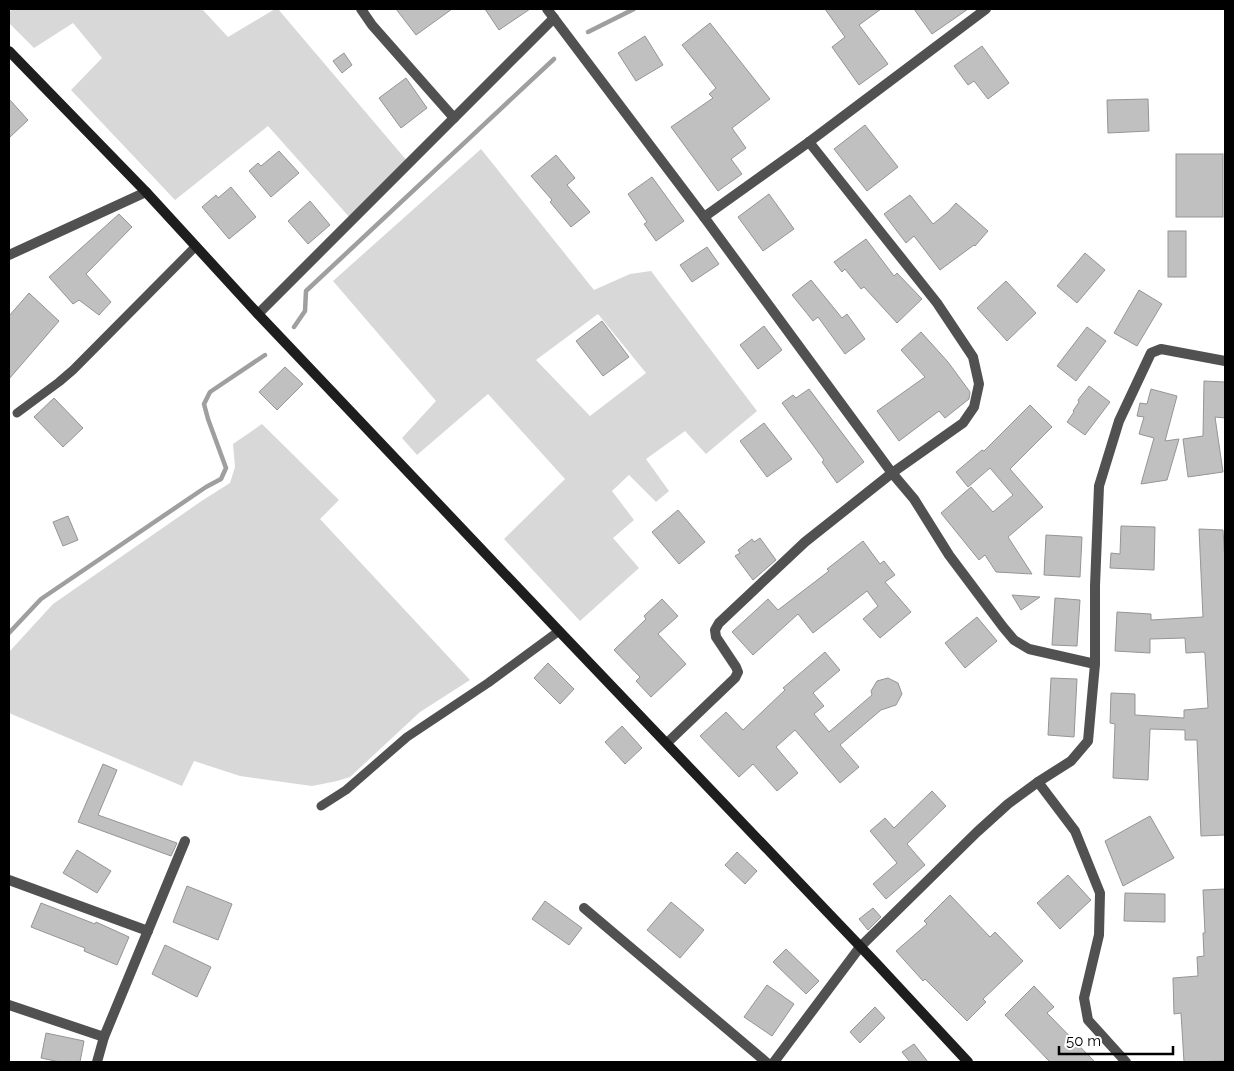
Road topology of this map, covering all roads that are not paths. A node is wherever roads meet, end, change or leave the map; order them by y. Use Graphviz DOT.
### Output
graph roads {
  1 [pos="361,9"];
  2 [pos="547,9"];
  3 [pos="986,9"];
  4 [pos="554,18"];
  5 [pos="9,51"];
  6 [pos="454,118"];
  7 [pos="809,142"];
  8 [pos="146,192"];
  9 [pos="704,217"];
  10 [pos="196,246"];
  11 [pos="9,255"];
  12 [pos="258,314"];
  13 [pos="1225,361"];
  14 [pos="17,413"];
  15 [pos="892,473"];
  16 [pos="559,631"];
  17 [pos="1095,664"];
  18 [pos="667,743"];
  19 [pos="1038,782"];
  20 [pos="320,806"];
  21 [pos="185,841"];
  22 [pos="9,880"];
  23 [pos="584,908"];
  24 [pos="148,931"];
  25 [pos="860,946"];
  26 [pos="9,1005"];
  27 [pos="104,1037"];
  28 [pos="97,1062"];
  29 [pos="766,1062"];
  30 [pos="774,1062"];
  31 [pos="968,1062"];
  32 [pos="1126,1062"];
  1 -- 6 [label="street"];
  2 -- 4 [label="street"];
  3 -- 7 [label="street"];
  4 -- 6 [label="street"];
  4 -- 9 [label="street"];
  5 -- 8 [label="main road"];
  6 -- 12 [label="street"];
  7 -- 9 [label="street"];
  7 -- 15 [label="street"];
  8 -- 10 [label="main road"];
  8 -- 11 [label="street"];
  9 -- 15 [label="street"];
  10 -- 12 [label="main road"];
  10 -- 14 [label="lane"];
  12 -- 16 [label="main road"];
  13 -- 17 [label="street"];
  15 -- 17 [label="street"];
  15 -- 18 [label="street"];
  16 -- 18 [label="main road"];
  16 -- 20 [label="lane"];
  17 -- 19 [label="street"];
  18 -- 25 [label="main road"];
  19 -- 25 [label="street"];
  19 -- 32 [label="street"];
  21 -- 24 [label="street"];
  22 -- 24 [label="street"];
  23 -- 29 [label="street"];
  24 -- 27 [label="street"];
  25 -- 30 [label="street"];
  25 -- 31 [label="main road"];
  26 -- 27 [label="street"];
  27 -- 28 [label="street"];
}
